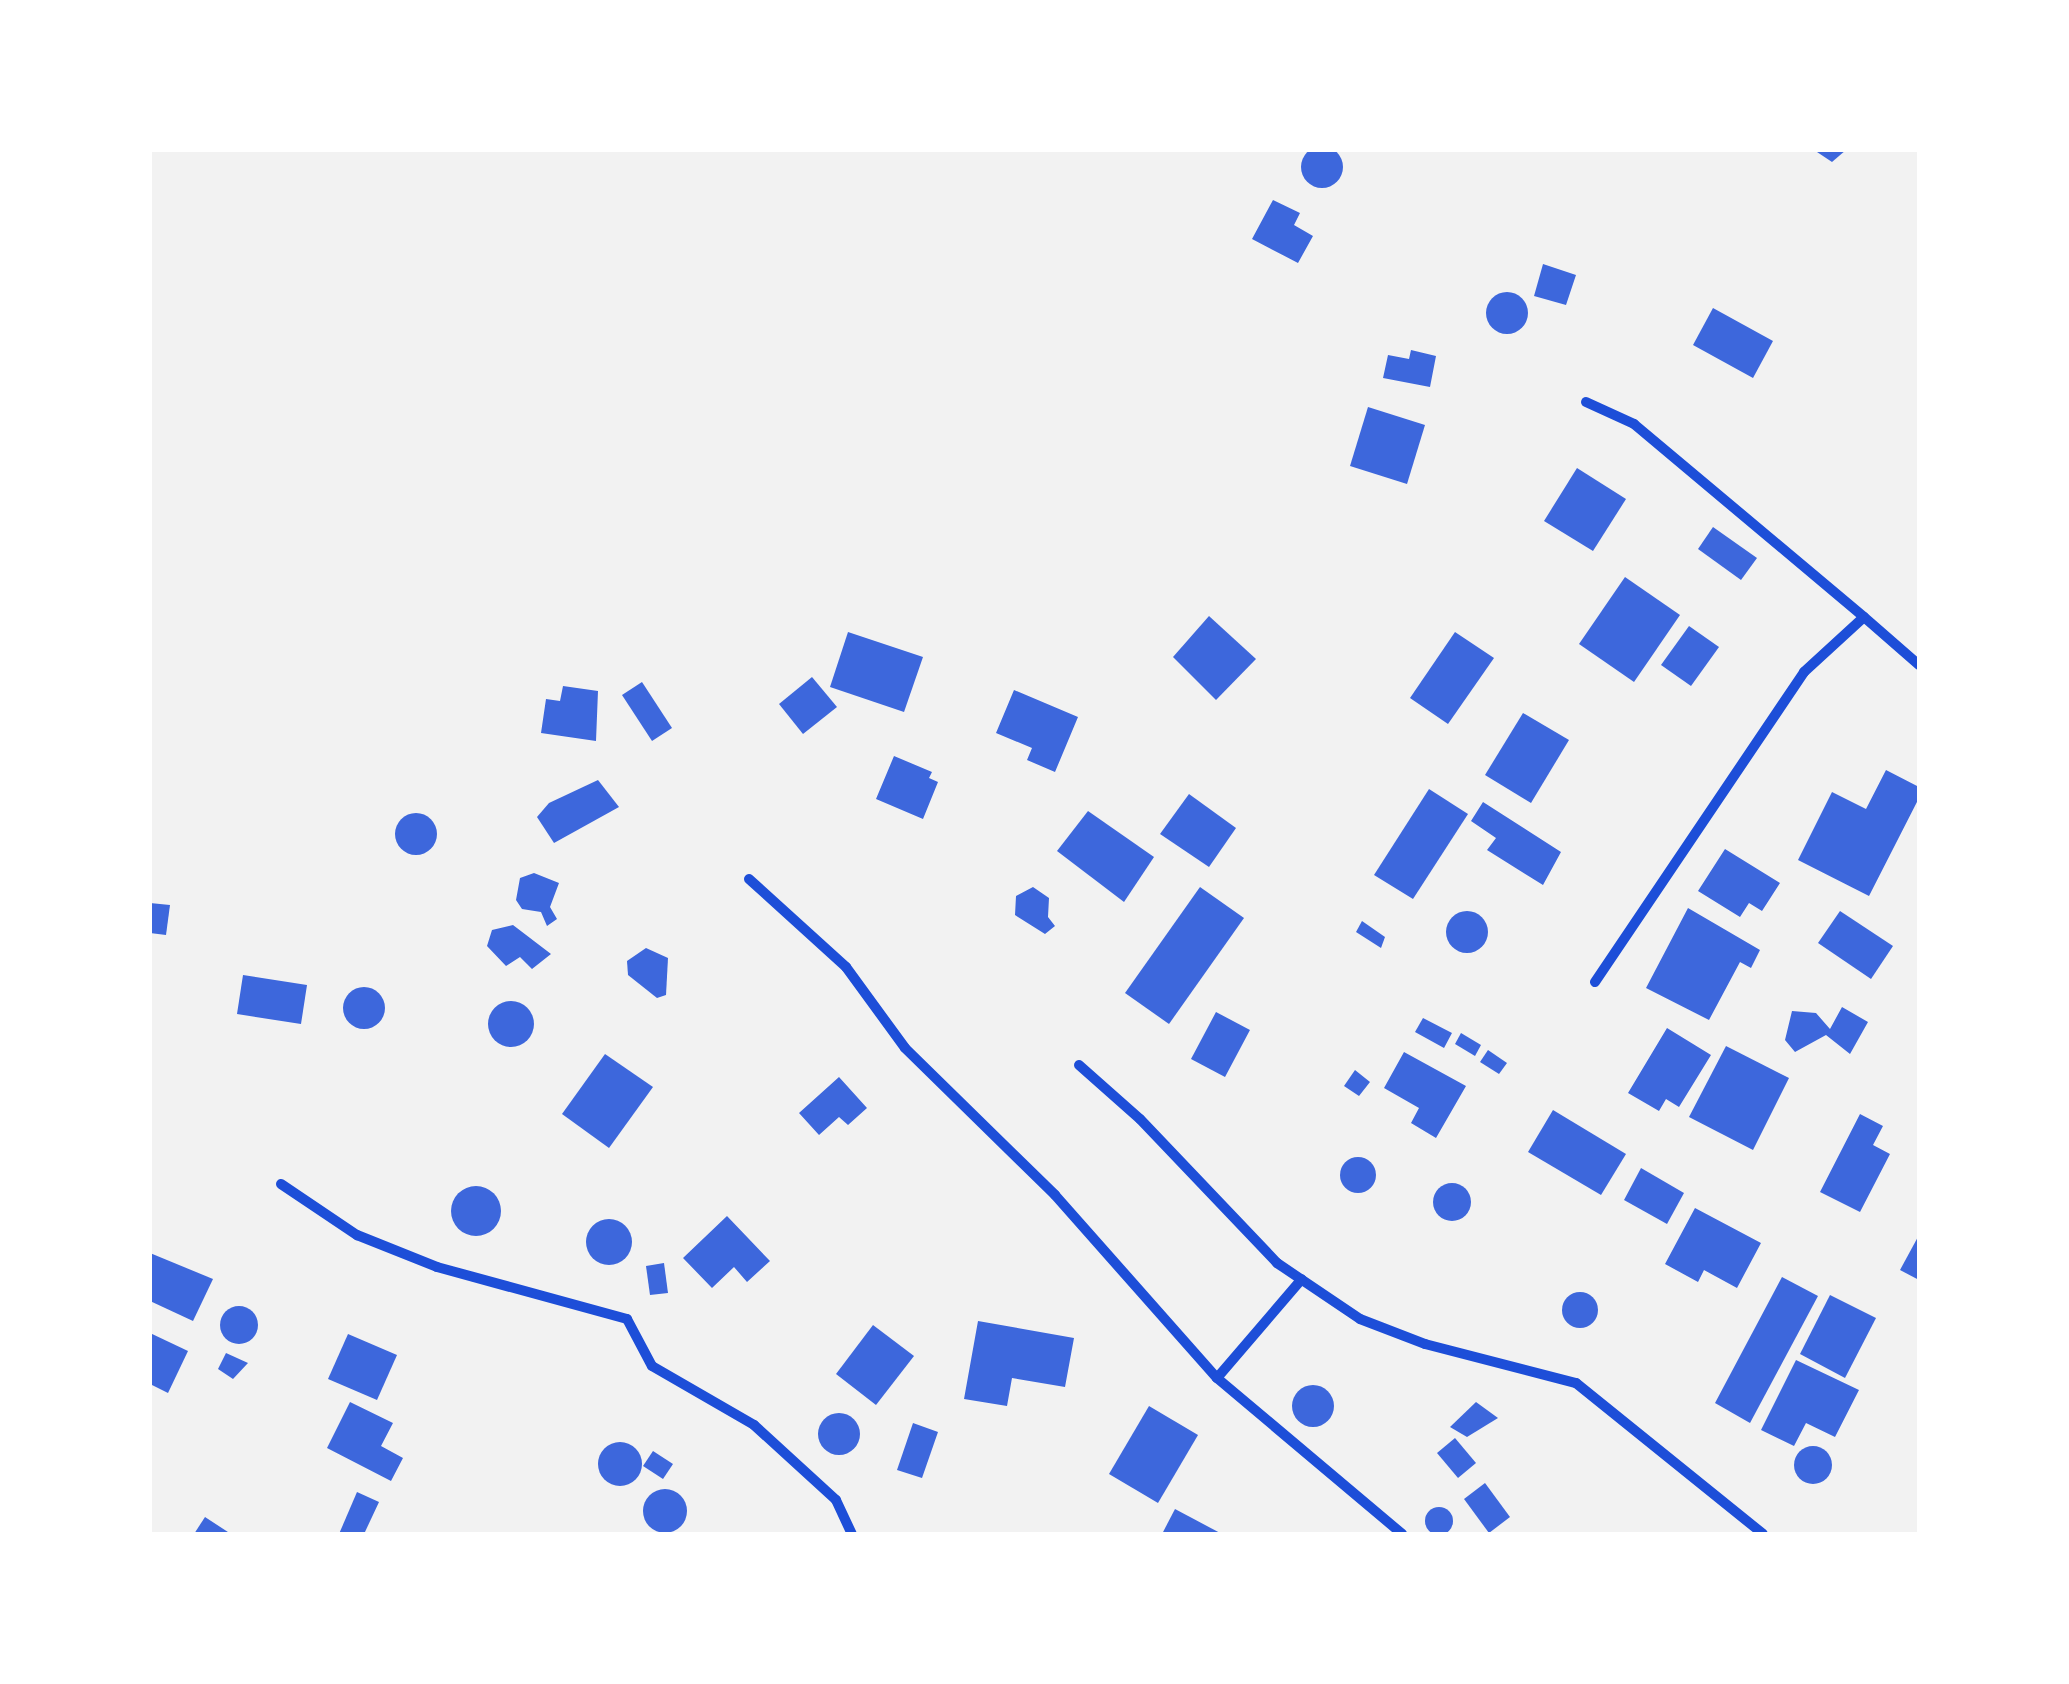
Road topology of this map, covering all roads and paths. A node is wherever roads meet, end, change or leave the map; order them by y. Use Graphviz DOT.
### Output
graph roads {
  1 [pos="1586,402"];
  2 [pos="1864,616"];
  3 [pos="1919,665"];
  4 [pos="749,879"];
  5 [pos="1595,982"];
  6 [pos="1079,1065"];
  7 [pos="281,1184"];
  8 [pos="1302,1279"];
  9 [pos="1217,1378"];
  10 [pos="852,1534"];
  11 [pos="1402,1534"];
  12 [pos="1764,1534"];
  1 -- 2 [label="street"];
  2 -- 3 [label="street"];
  2 -- 5 [label="street"];
  4 -- 9 [label="street"];
  6 -- 8 [label="street"];
  7 -- 10 [label="street"];
  8 -- 9 [label="street"];
  8 -- 12 [label="street"];
  9 -- 11 [label="street"];
}
